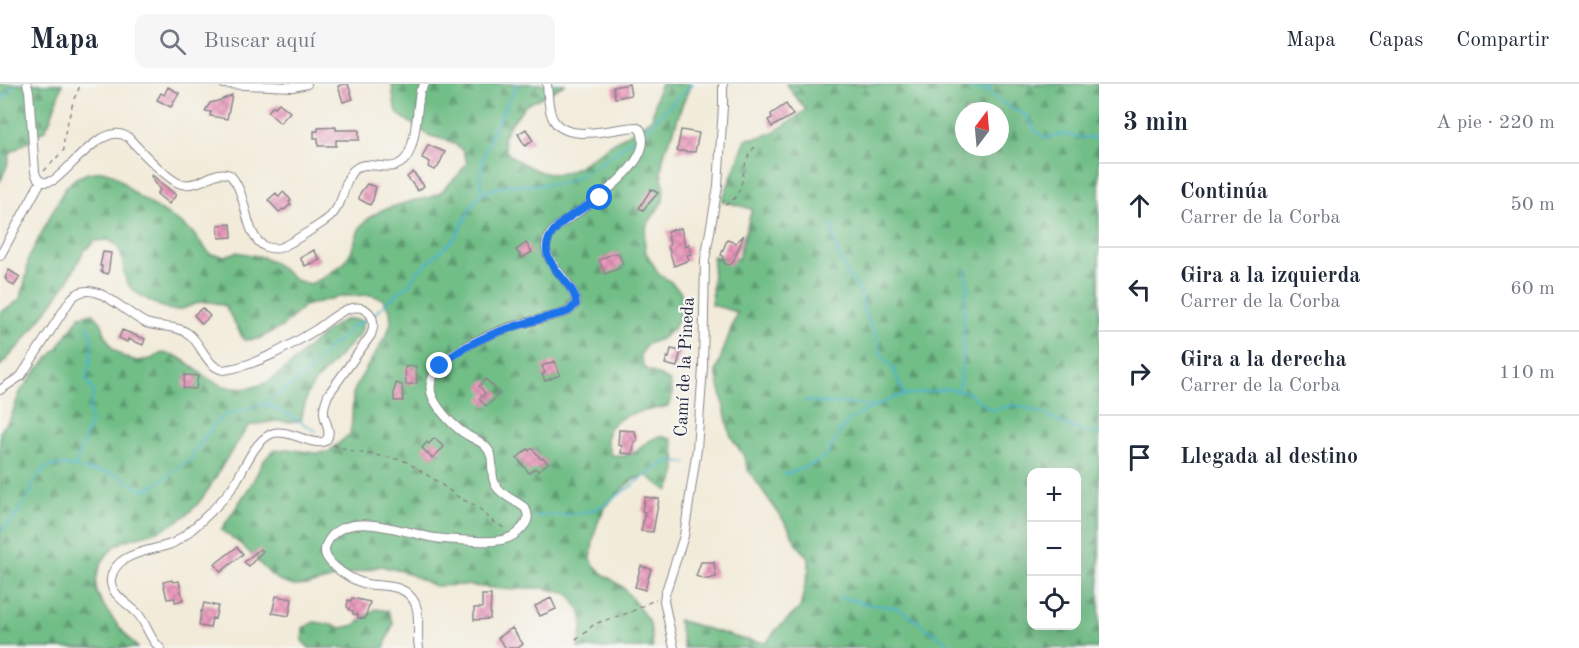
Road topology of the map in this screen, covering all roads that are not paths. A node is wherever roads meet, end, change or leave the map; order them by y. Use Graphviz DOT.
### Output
graph roads {
  1 [pos="27,84"];
  2 [pos="224,84"];
  3 [pos="241,84"];
  4 [pos="307,84"];
  5 [pos="425,84"];
  6 [pos="547,84"];
  7 [pos="723,84"];
  8 [pos="40,181"];
  9 [pos="0,256"];
  10 [pos="0,390"];
  11 [pos="160,648"];
  12 [pos="419,648"];
  13 [pos="674,648"];
  1 -- 8 [label="street"];
  2 -- 3 [label="street"];
  3 -- 4 [label="street"];
  5 -- 8 [label="street"];
  6 -- 12 [label="street"];
  7 -- 13 [label="street, Camí de la Pineda"];
  8 -- 9 [label="street"];
  10 -- 11 [label="street"];
}
